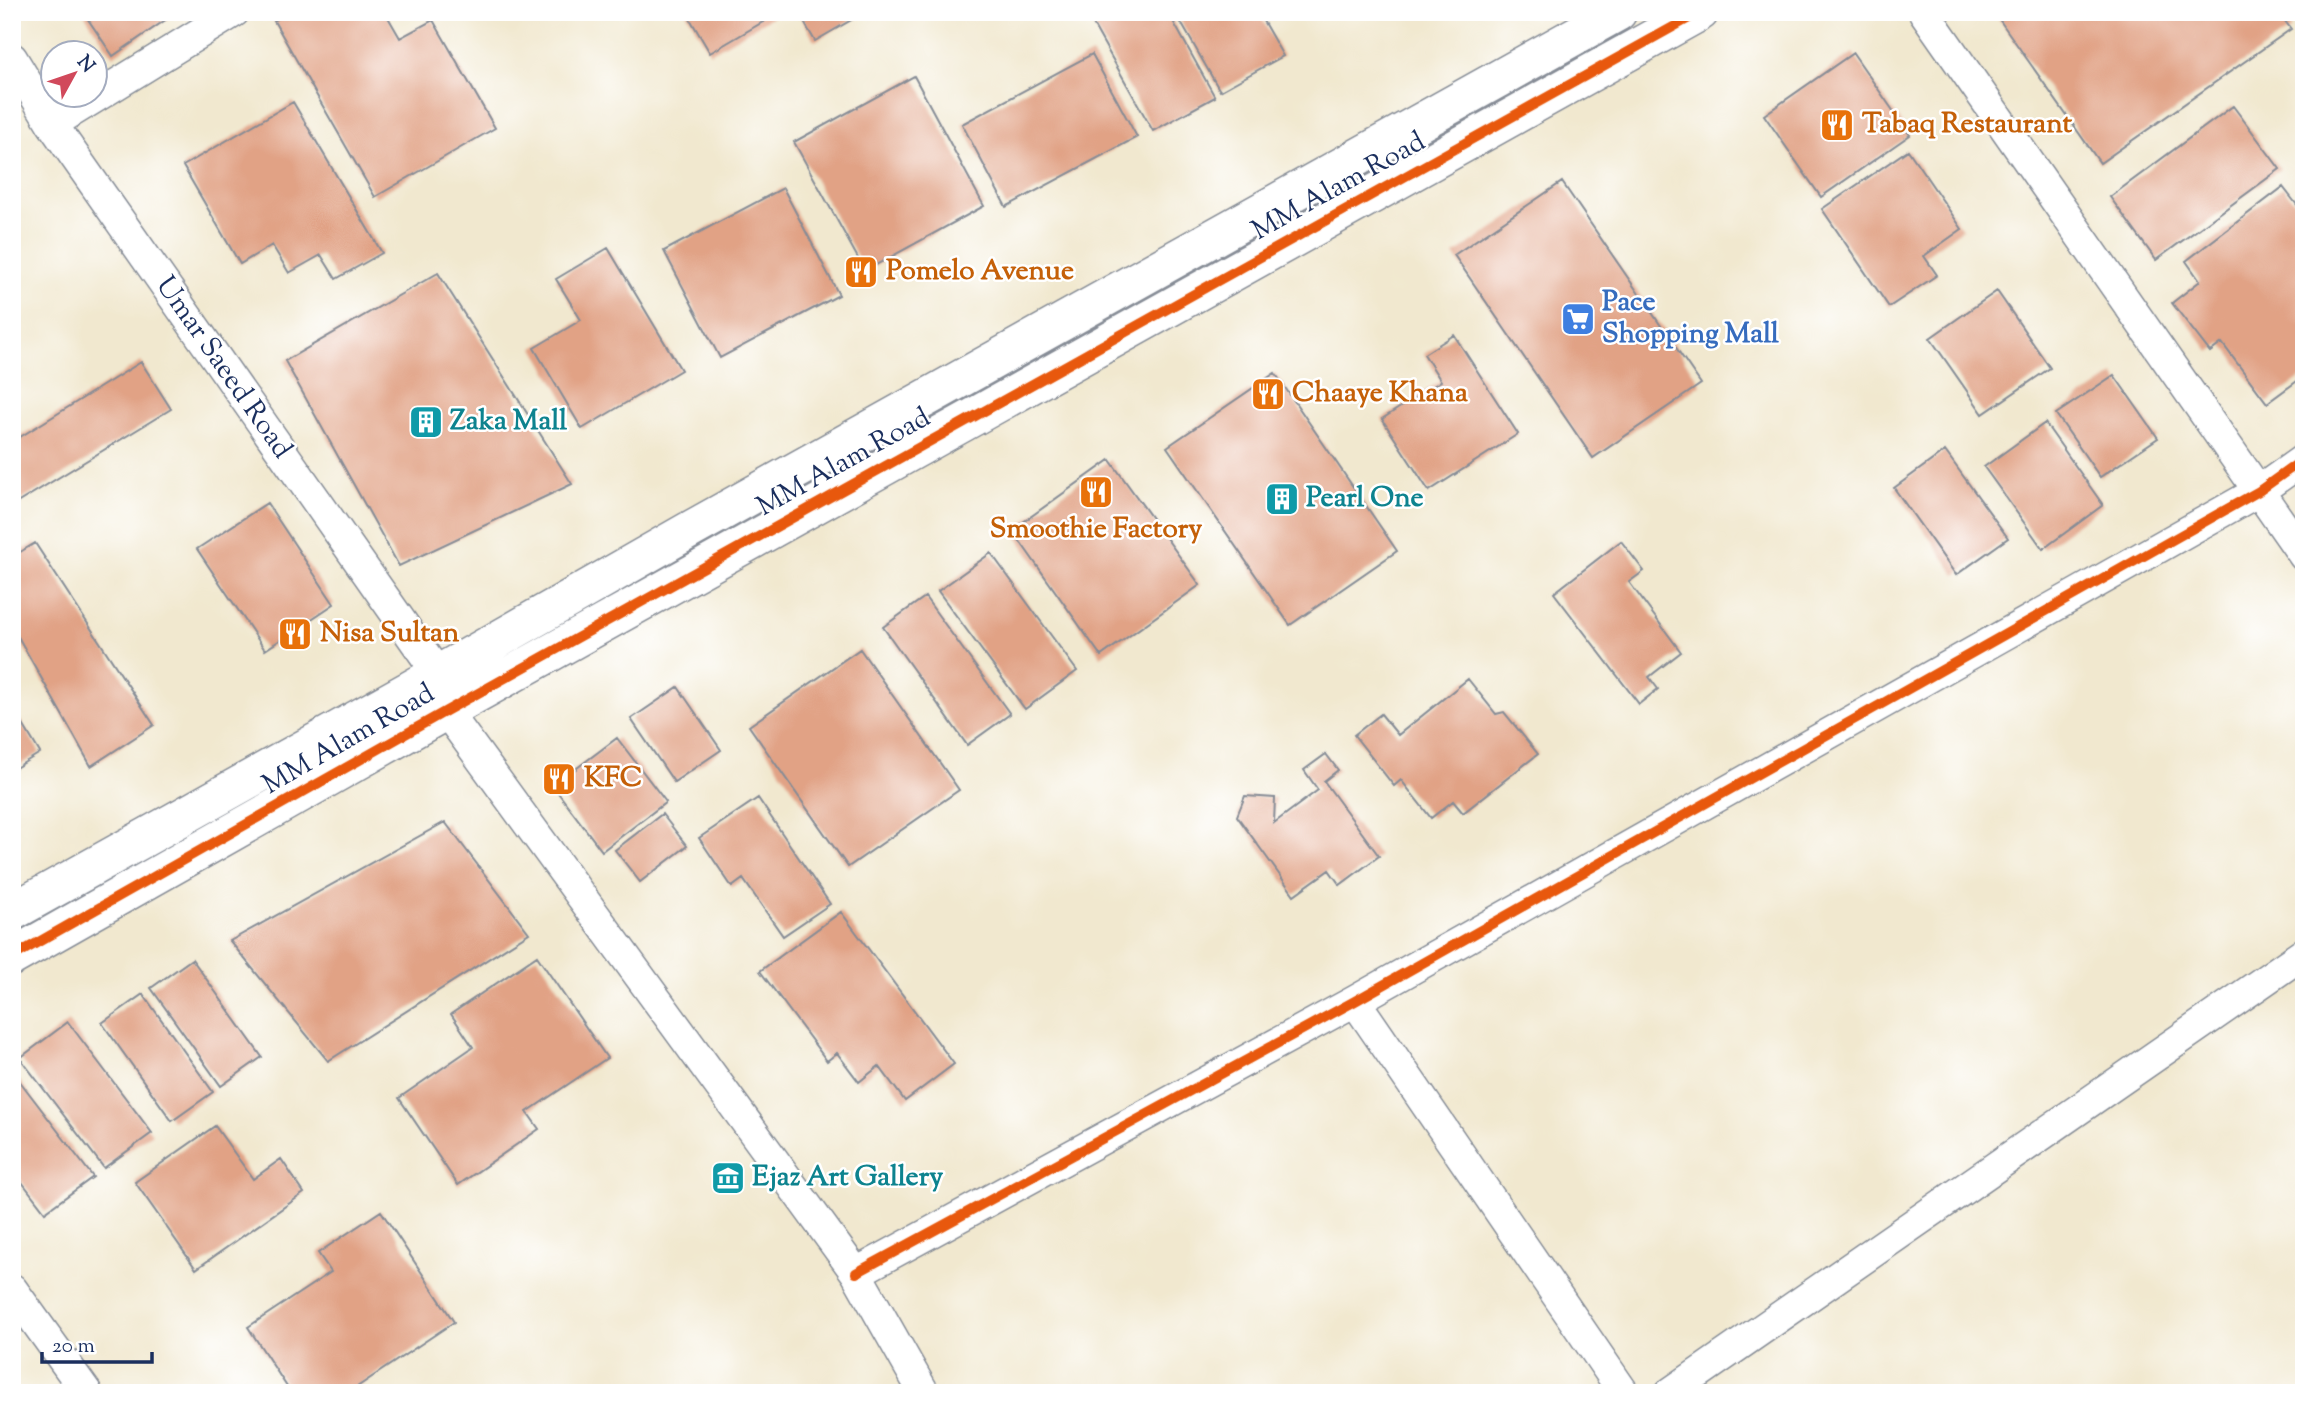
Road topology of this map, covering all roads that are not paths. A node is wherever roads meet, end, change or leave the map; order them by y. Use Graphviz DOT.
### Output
graph roads {
  1 [pos="234,12"];
  2 [pos="1618,12"];
  3 [pos="1700,12"];
  4 [pos="1924,12"];
  5 [pos="12,58"];
  6 [pos="52,124"];
  7 [pos="2304,459"];
  8 [pos="2259,491"];
  9 [pos="2304,556"];
  10 [pos="438,674"];
  11 [pos="446,710"];
  12 [pos="12,912"];
  13 [pos="2304,953"];
  14 [pos="12,957"];
  15 [pos="1355,1000"];
  16 [pos="856,1273"];
  17 [pos="12,1289"];
  18 [pos="87,1393"];
  19 [pos="924,1393"];
  20 [pos="1624,1393"];
  21 [pos="1670,1393"];
  1 -- 6 [label="street"];
  2 -- 10 [label="street, MM Alam Road"];
  3 -- 11 [label="street, MM Alam Road"];
  4 -- 8 [label="street"];
  5 -- 6 [label="street, Umar Saeed Road"];
  6 -- 10 [label="street, Umar Saeed Road"];
  7 -- 8 [label="street"];
  8 -- 9 [label="street"];
  8 -- 15 [label="street"];
  10 -- 12 [label="street, MM Alam Road"];
  11 -- 14 [label="street, MM Alam Road"];
  11 -- 16 [label="street"];
  13 -- 21 [label="street"];
  15 -- 16 [label="street"];
  15 -- 20 [label="street"];
  16 -- 19 [label="street"];
  17 -- 18 [label="street"];
}
